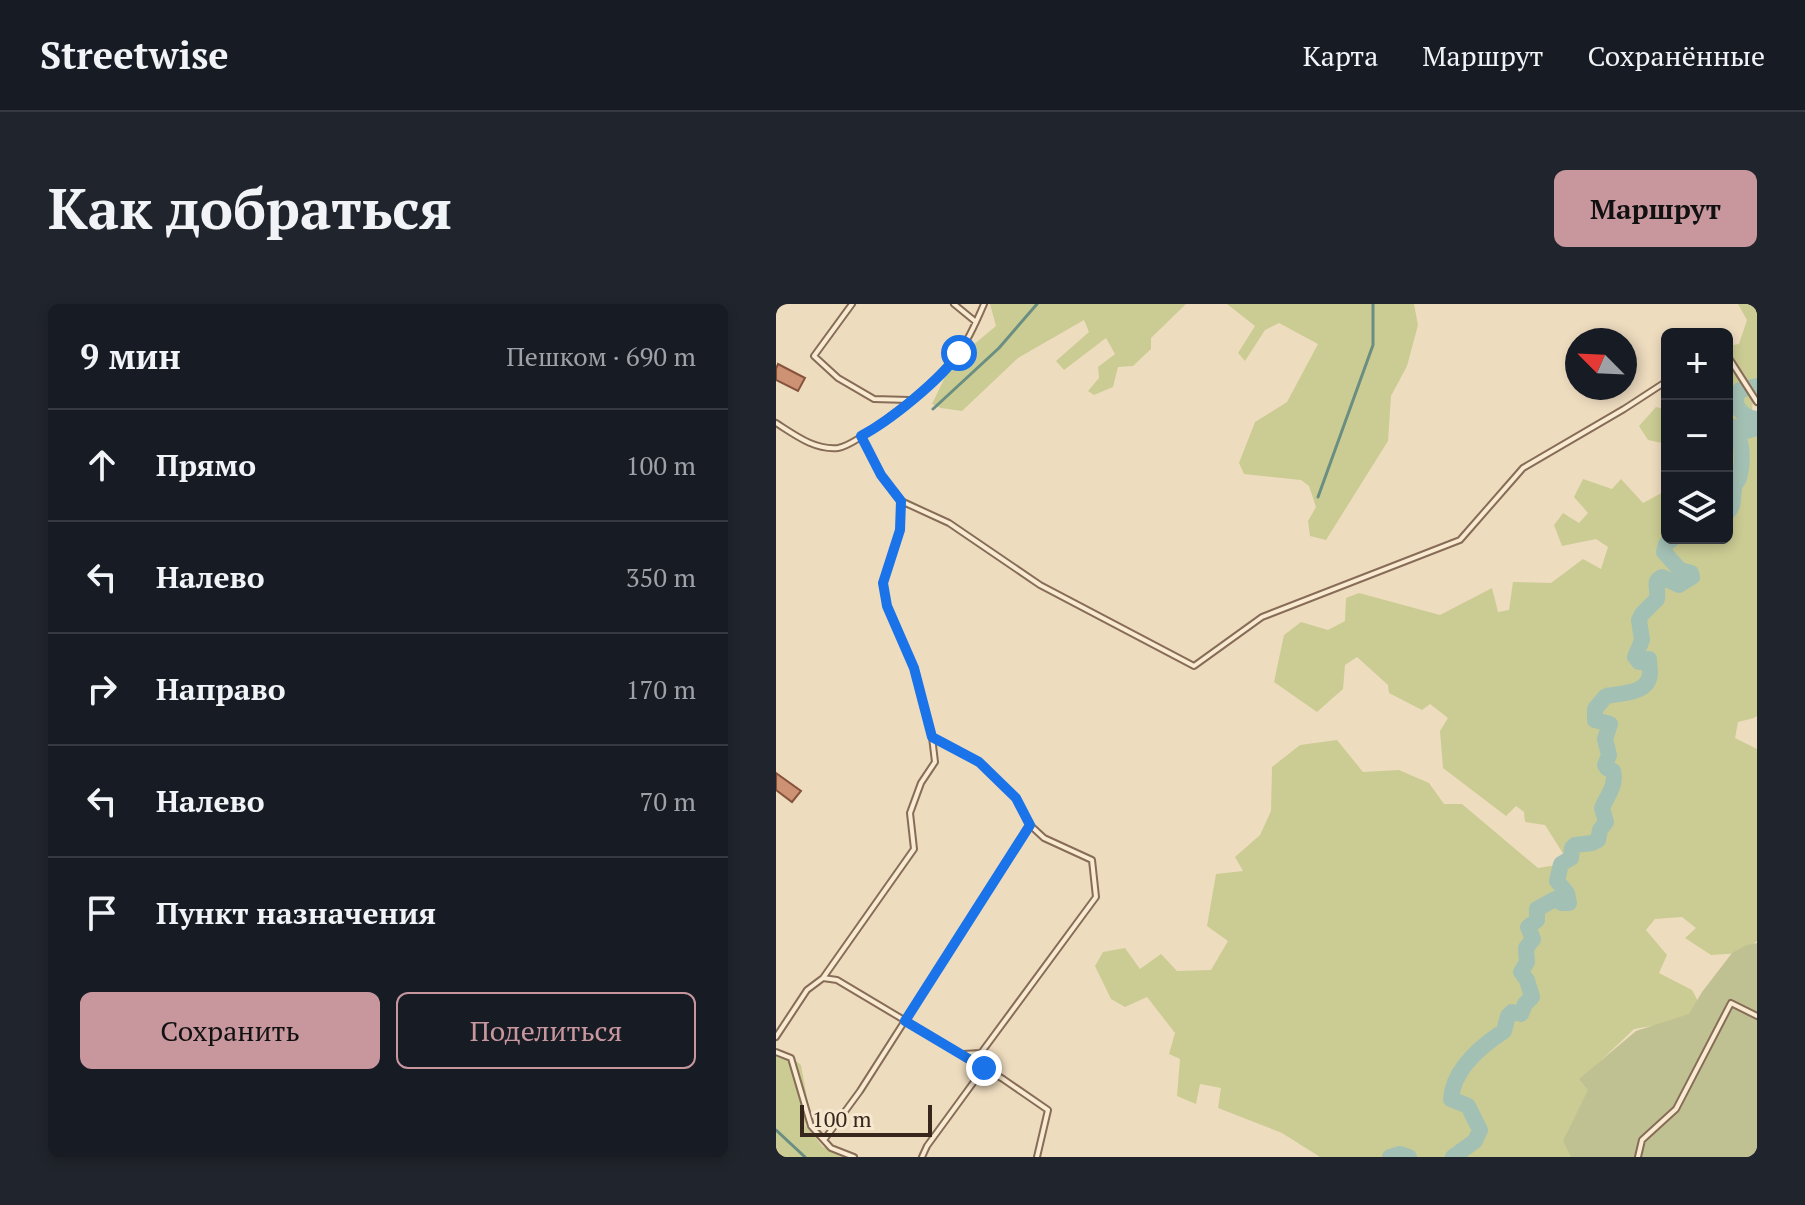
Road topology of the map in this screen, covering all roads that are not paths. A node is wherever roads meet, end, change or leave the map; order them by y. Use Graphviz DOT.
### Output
graph roads {
  1 [pos="852,304"];
  2 [pos="954,304"];
  3 [pos="984,304"];
  4 [pos="976,322"];
  5 [pos="1733,364"];
  6 [pos="1661,385"];
  7 [pos="911,400"];
  8 [pos="1757,402"];
  9 [pos="776,423"];
  10 [pos="861,436"];
  11 [pos="901,501"];
  12 [pos="932,737"];
  13 [pos="1030,825"];
  14 [pos="823,978"];
  15 [pos="1757,1016"];
  16 [pos="905,1021"];
  17 [pos="776,1037"];
  18 [pos="776,1052"];
  19 [pos="960,1054"];
  20 [pos="984,1068"];
  21 [pos="824,1140"];
  22 [pos="854,1157"];
  23 [pos="922,1157"];
  24 [pos="1037,1157"];
  25 [pos="1638,1157"];
  1 -- 7 [label="lane"];
  2 -- 4 [label="lane"];
  3 -- 4 [label="lane"];
  4 -- 7 [label="lane"];
  5 -- 8 [label="lane"];
  6 -- 11 [label="lane"];
  7 -- 10 [label="lane"];
  9 -- 10 [label="lane"];
  10 -- 11 [label="lane"];
  11 -- 12 [label="lane"];
  12 -- 13 [label="lane"];
  12 -- 14 [label="lane"];
  13 -- 16 [label="lane"];
  13 -- 19 [label="lane"];
  14 -- 16 [label="lane"];
  14 -- 17 [label="lane"];
  15 -- 25 [label="lane"];
  16 -- 19 [label="lane"];
  16 -- 21 [label="lane"];
  18 -- 21 [label="lane"];
  19 -- 20 [label="lane"];
  20 -- 23 [label="lane"];
  20 -- 24 [label="lane"];
  21 -- 22 [label="lane"];
}
